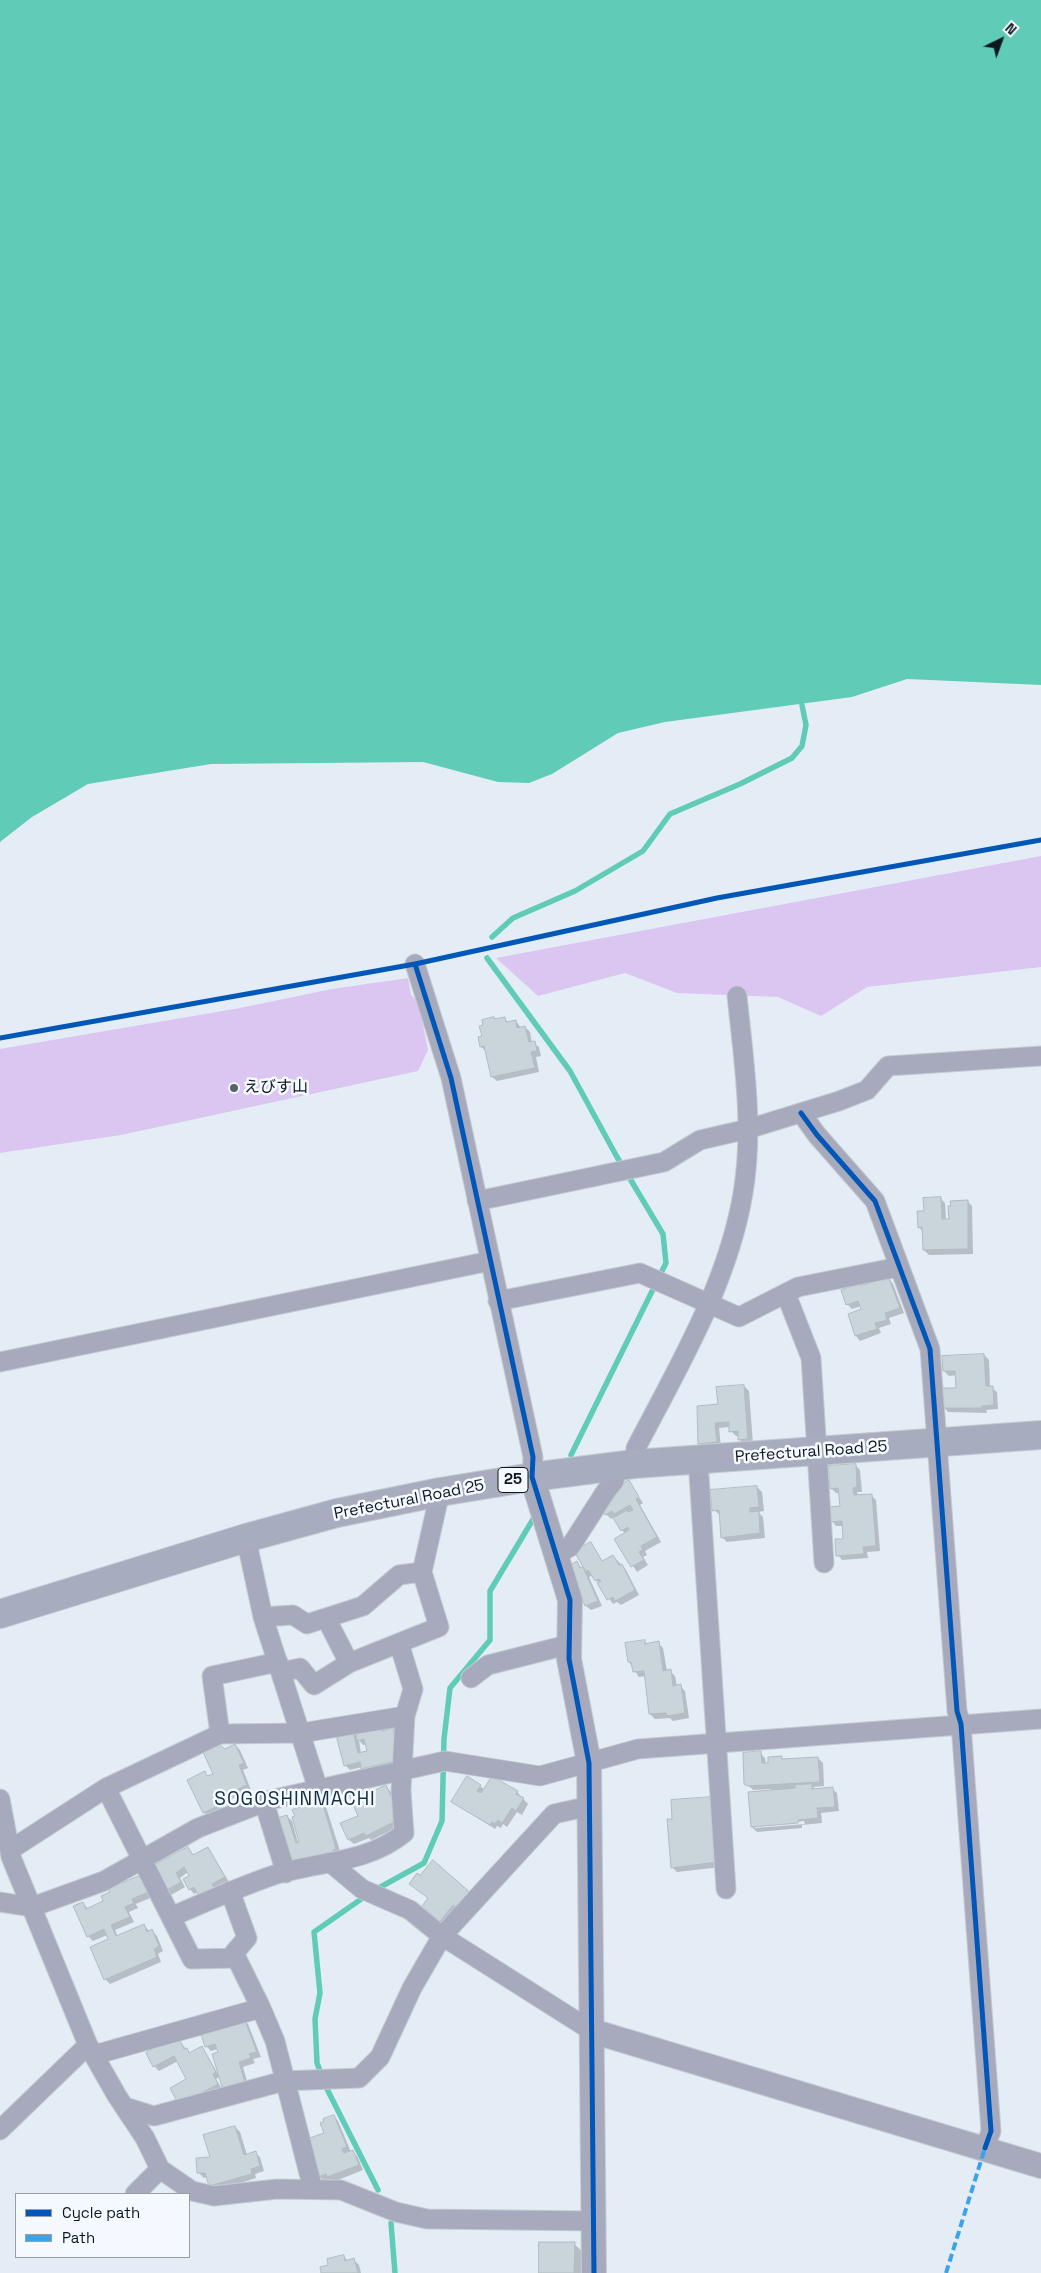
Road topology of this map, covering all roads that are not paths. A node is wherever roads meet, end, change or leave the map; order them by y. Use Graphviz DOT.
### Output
graph roads {
  1 [pos="416,964"];
  2 [pos="737,996"];
  3 [pos="1041,1056"];
  4 [pos="801,1113"];
  5 [pos="748,1129"];
  6 [pos="477,1201"];
  7 [pos="490,1261"];
  8 [pos="899,1267"];
  9 [pos="786,1294"];
  10 [pos="498,1301"];
  11 [pos="707,1304"];
  12 [pos="0,1362"];
  13 [pos="1041,1435"];
  14 [pos="938,1444"];
  15 [pos="817,1452"];
  16 [pos="698,1460"];
  17 [pos="626,1466"];
  18 [pos="532,1477"];
  19 [pos="440,1492"];
  20 [pos="246,1538"];
  21 [pos="556,1555"];
  22 [pos="824,1563"];
  23 [pos="422,1572"];
  24 [pos="0,1614"];
  25 [pos="263,1617"];
  26 [pos="326,1618"];
  27 [pos="399,1643"];
  28 [pos="570,1644"];
  29 [pos="349,1662"];
  30 [pos="279,1667"];
  31 [pos="471,1678"];
  32 [pos="405,1716"];
  33 [pos="1041,1719"];
  34 [pos="961,1724"];
  35 [pos="301,1733"];
  36 [pos="220,1734"];
  37 [pos="717,1742"];
  38 [pos="590,1763"];
  39 [pos="402,1771"];
  40 [pos="106,1788"];
  41 [pos="318,1789"];
  42 [pos="0,1799"];
  43 [pos="264,1802"];
  44 [pos="590,1806"];
  45 [pos="10,1850"];
  46 [pos="142,1859"];
  47 [pos="332,1864"];
  48 [pos="286,1873"];
  49 [pos="726,1889"];
  50 [pos="230,1891"];
  51 [pos="0,1902"];
  52 [pos="32,1907"];
  53 [pos="171,1917"];
  54 [pos="442,1936"];
  55 [pos="237,1958"];
  56 [pos="261,2008"];
  57 [pos="592,2031"];
  58 [pos="91,2050"];
  59 [pos="284,2081"];
  60 [pos="125,2107"];
  61 [pos="0,2130"];
  62 [pos="985,2148"];
  63 [pos="1041,2166"];
  64 [pos="160,2169"];
  65 [pos="314,2189"];
  66 [pos="136,2193"];
  67 [pos="594,2222"];
  68 [pos="594,2273"];
  1 -- 6 [label="street"];
  2 -- 5 [label="street"];
  3 -- 4 [label="street"];
  4 -- 5 [label="street"];
  4 -- 8 [label="street"];
  5 -- 6 [label="street"];
  5 -- 11 [label="street"];
  6 -- 7 [label="street"];
  7 -- 10 [label="street"];
  7 -- 12 [label="street"];
  8 -- 9 [label="street"];
  8 -- 14 [label="street"];
  9 -- 11 [label="street"];
  9 -- 15 [label="street"];
  10 -- 11 [label="street"];
  10 -- 18 [label="street"];
  11 -- 17 [label="street"];
  13 -- 14 [label="main road, Prefectural Road 25 / 25"];
  14 -- 15 [label="main road, Prefectural Road 25 / 25"];
  14 -- 34 [label="street"];
  15 -- 16 [label="main road, Prefectural Road 25 / 25"];
  15 -- 22 [label="street"];
  16 -- 17 [label="main road, Prefectural Road 25 / 25"];
  16 -- 37 [label="street"];
  17 -- 18 [label="main road, Prefectural Road 25 / 25"];
  17 -- 21 [label="street"];
  18 -- 19 [label="main road, Prefectural Road 25 / 25"];
  18 -- 21 [label="street"];
  19 -- 20 [label="main road, Prefectural Road 25 / 25"];
  19 -- 23 [label="street"];
  20 -- 24 [label="main road, Prefectural Road 25 / 25"];
  20 -- 25 [label="street"];
  21 -- 28 [label="street"];
  23 -- 26 [label="street"];
  23 -- 27 [label="street"];
  25 -- 26 [label="street"];
  25 -- 30 [label="street"];
  26 -- 29 [label="street"];
  27 -- 29 [label="street"];
  27 -- 32 [label="street"];
  28 -- 31 [label="street"];
  28 -- 38 [label="street"];
  29 -- 30 [label="street"];
  30 -- 35 [label="street"];
  30 -- 36 [label="street"];
  32 -- 35 [label="street"];
  32 -- 39 [label="street"];
  33 -- 34 [label="street"];
  34 -- 37 [label="street"];
  34 -- 62 [label="street"];
  35 -- 36 [label="street"];
  35 -- 41 [label="street"];
  36 -- 40 [label="street"];
  37 -- 38 [label="street"];
  37 -- 49 [label="street"];
  38 -- 39 [label="street"];
  38 -- 44 [label="street"];
  39 -- 41 [label="street"];
  39 -- 47 [label="street"];
  40 -- 45 [label="street"];
  40 -- 46 [label="street"];
  41 -- 43 [label="street"];
  42 -- 45 [label="street"];
  43 -- 46 [label="street"];
  43 -- 48 [label="street"];
  44 -- 54 [label="street"];
  44 -- 57 [label="street"];
  45 -- 52 [label="street"];
  46 -- 52 [label="street"];
  46 -- 53 [label="street"];
  47 -- 48 [label="street"];
  47 -- 54 [label="street"];
  48 -- 50 [label="street"];
  50 -- 53 [label="street"];
  50 -- 55 [label="street"];
  51 -- 52 [label="street"];
  52 -- 58 [label="street"];
  53 -- 55 [label="street"];
  54 -- 57 [label="street"];
  54 -- 59 [label="street"];
  55 -- 56 [label="street"];
  56 -- 58 [label="street"];
  56 -- 59 [label="street"];
  57 -- 62 [label="street"];
  57 -- 67 [label="street"];
  58 -- 60 [label="street"];
  58 -- 61 [label="street"];
  59 -- 60 [label="street"];
  59 -- 65 [label="street"];
  60 -- 64 [label="street"];
  62 -- 63 [label="street"];
  64 -- 65 [label="street"];
  64 -- 66 [label="street"];
  65 -- 67 [label="street"];
  67 -- 68 [label="street"];
}
